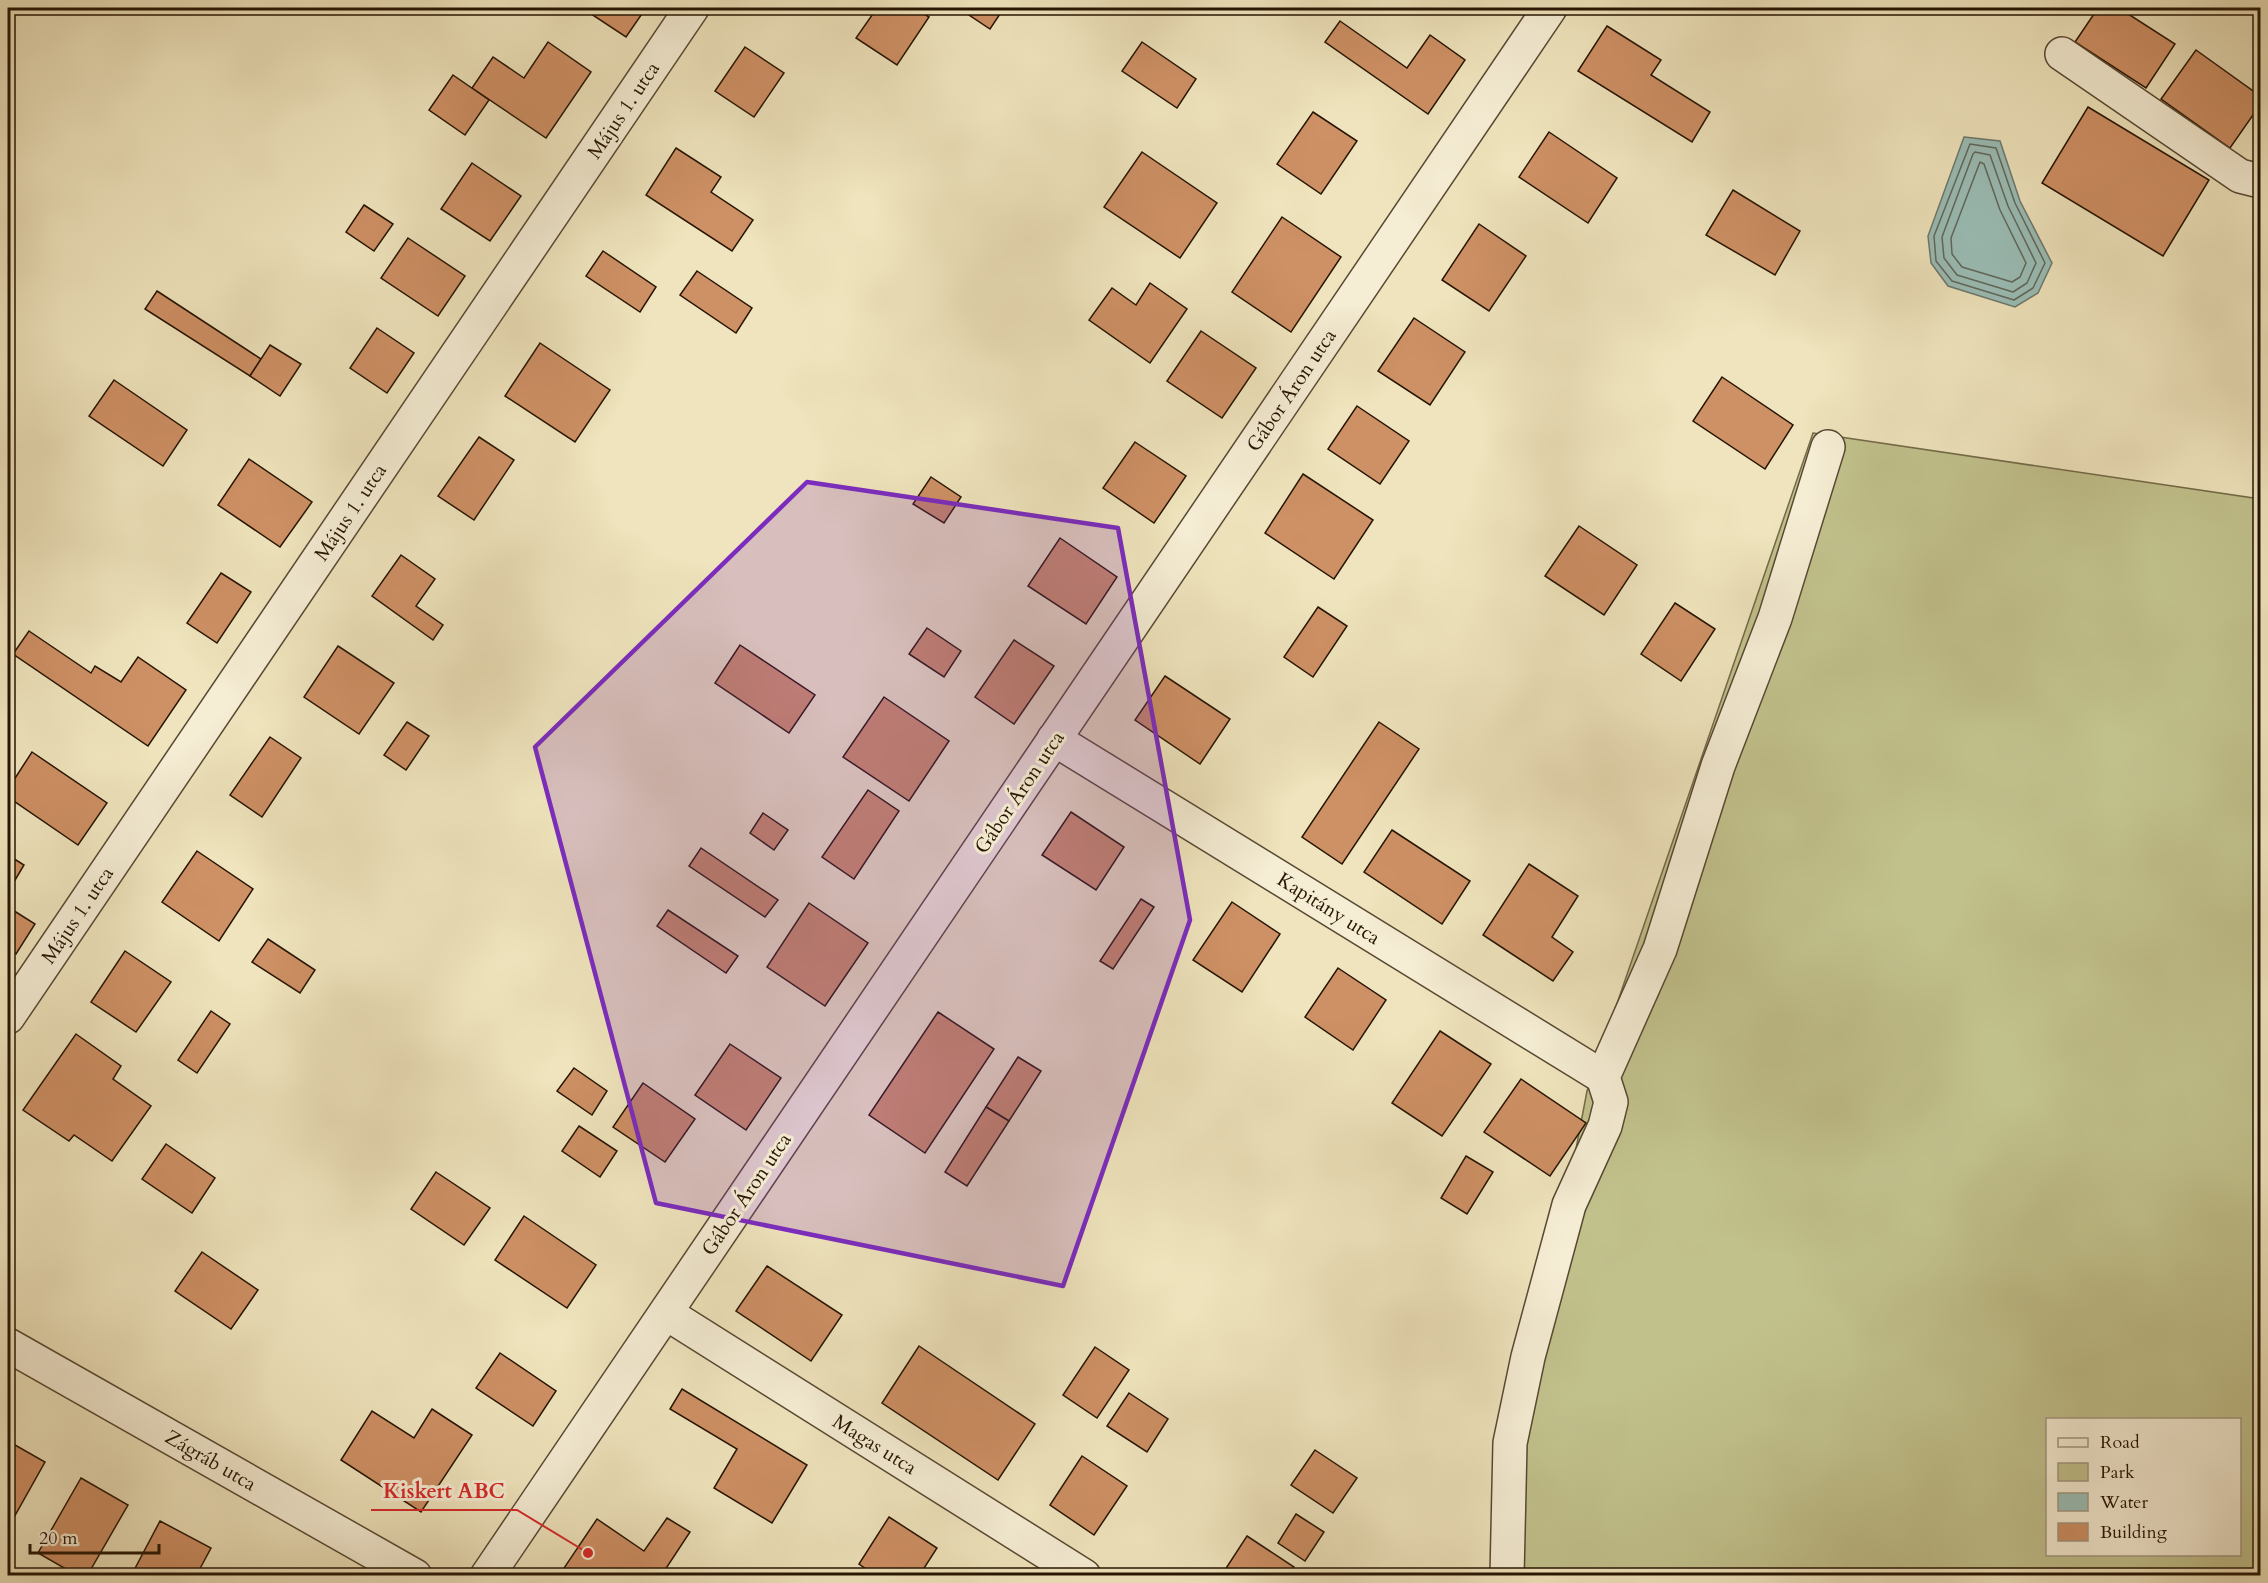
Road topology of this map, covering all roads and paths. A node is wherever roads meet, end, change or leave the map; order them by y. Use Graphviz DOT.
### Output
graph roads {
  1 [pos="692,8"];
  2 [pos="1550,8"];
  3 [pos="2062,54"];
  4 [pos="2260,181"];
  5 [pos="1828,447"];
  6 [pos="1054,739"];
  7 [pos="8,1017"];
  8 [pos="1603,1077"];
  9 [pos="666,1313"];
  10 [pos="8,1345"];
  11 [pos="415,1575"];
  12 [pos="487,1575"];
  13 [pos="1084,1575"];
  14 [pos="1507,1575"];
  1 -- 7 [label="street, Május 1. utca"];
  2 -- 6 [label="street, Gábor Áron utca"];
  3 -- 4 [label="street"];
  5 -- 8 [label="street"];
  6 -- 8 [label="street, Kapitány utca"];
  6 -- 9 [label="street, Gábor Áron utca"];
  8 -- 14 [label="street"];
  9 -- 12 [label="street, Gábor Áron utca"];
  9 -- 13 [label="street, Magas utca"];
  10 -- 11 [label="street, Zágráb utca"];
}
